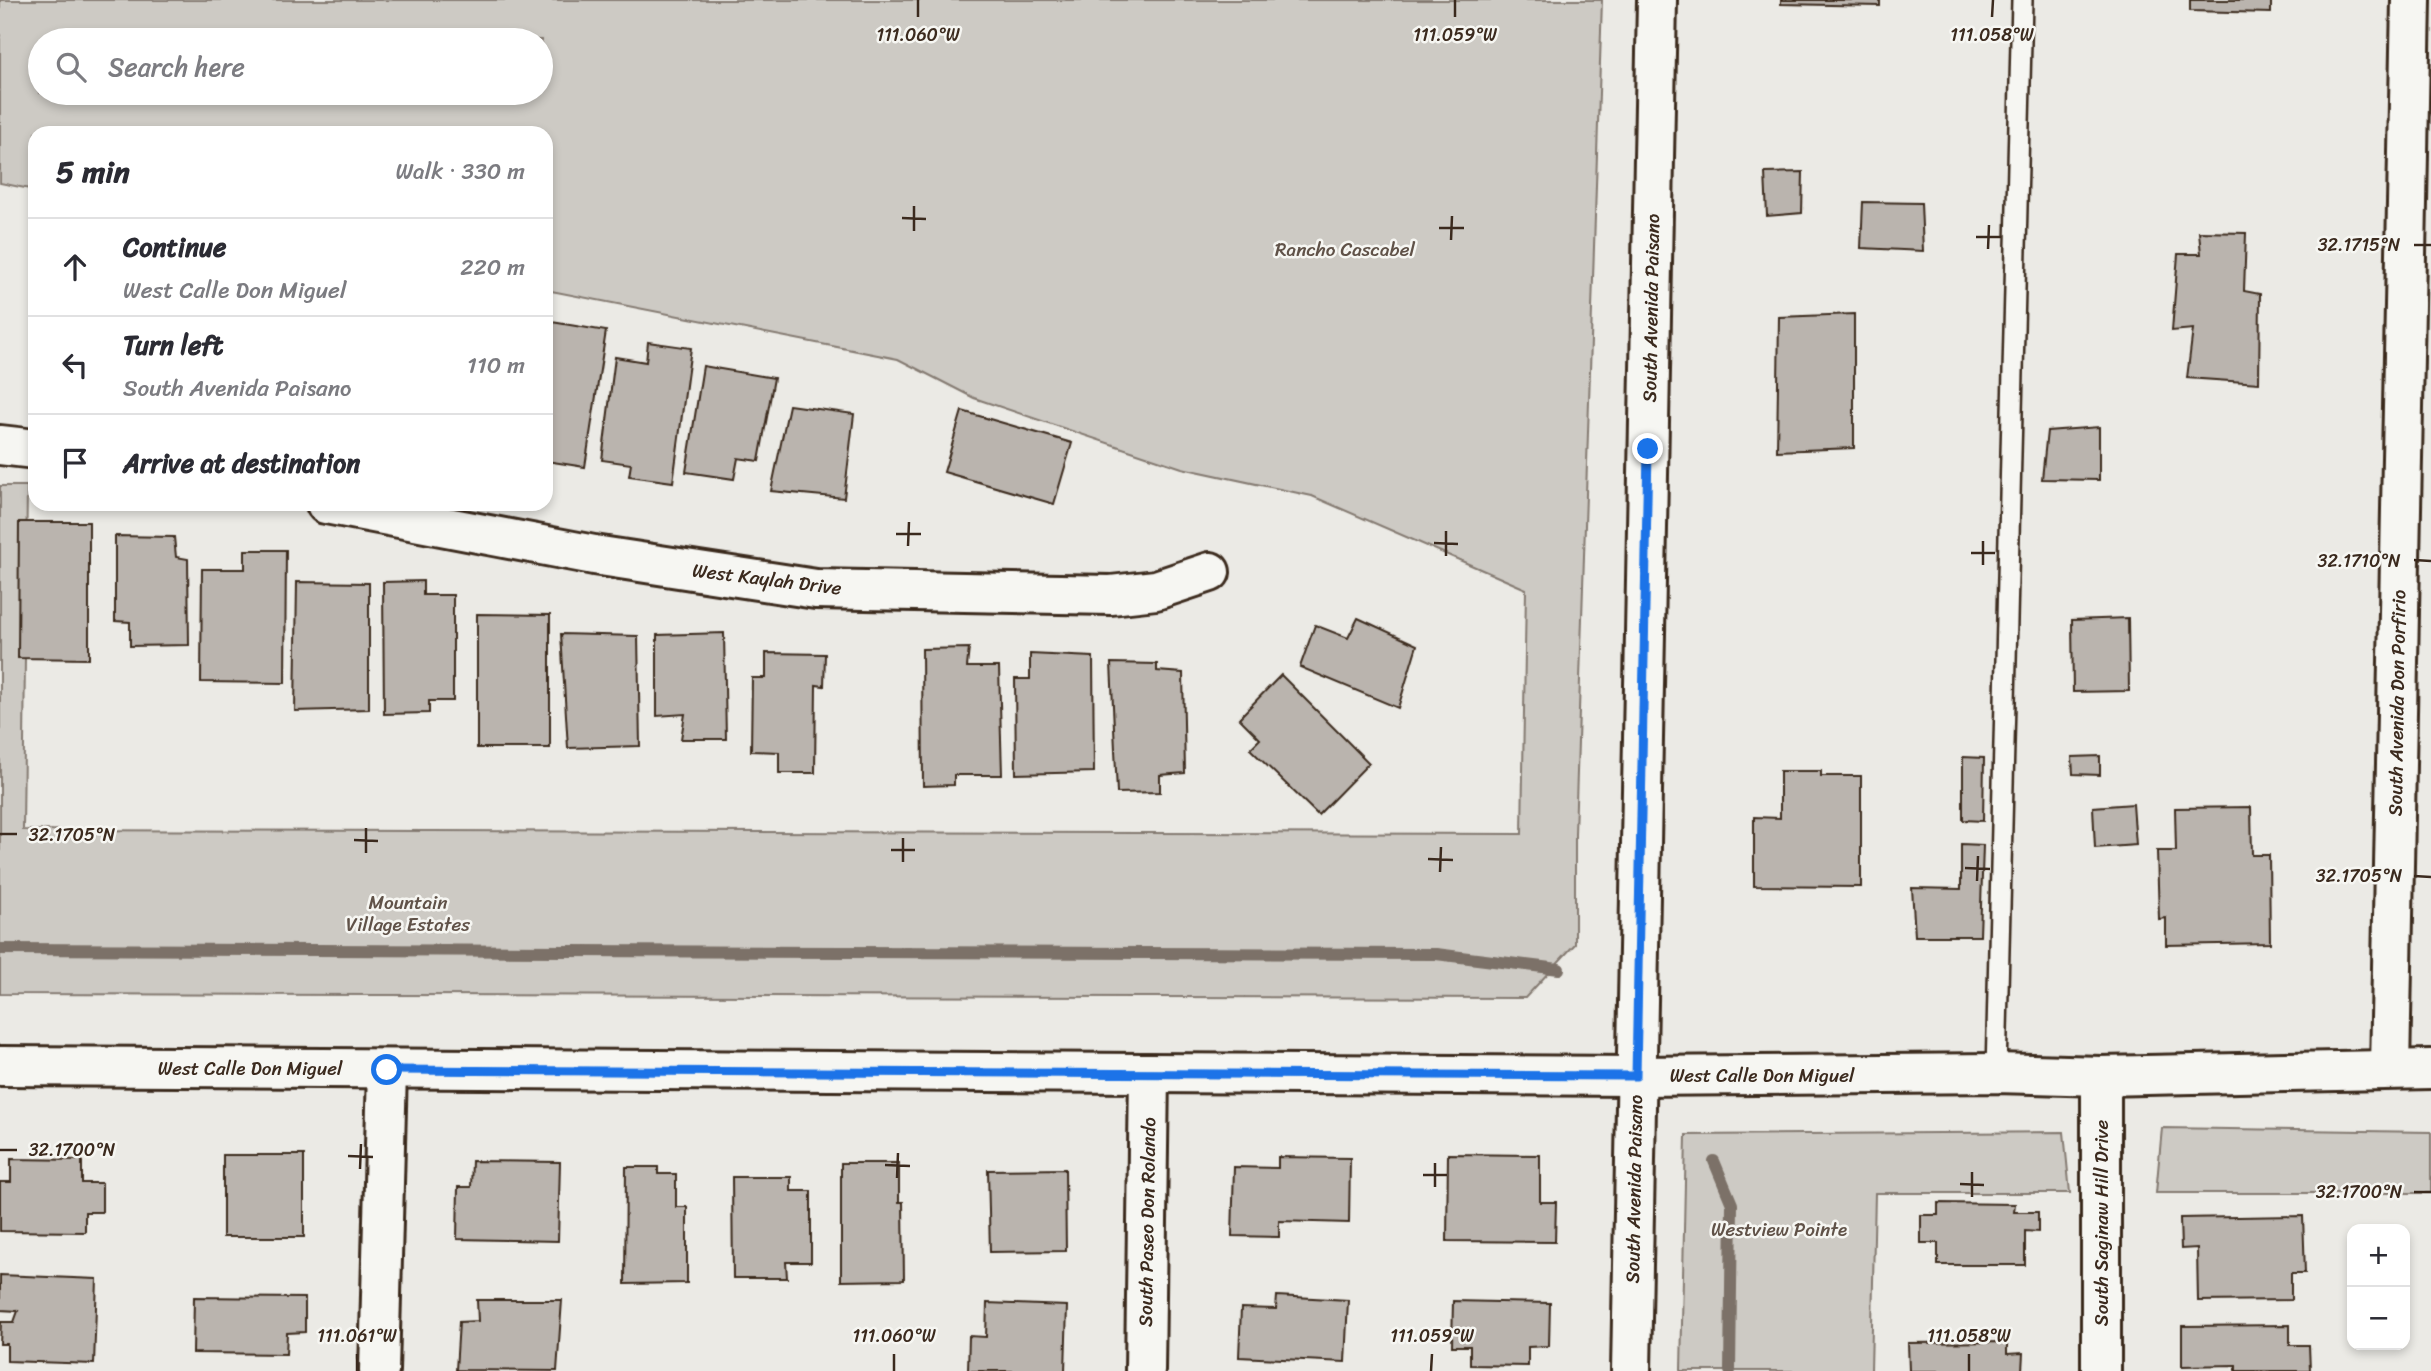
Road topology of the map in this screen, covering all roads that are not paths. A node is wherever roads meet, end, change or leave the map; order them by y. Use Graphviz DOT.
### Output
graph roads {
  1 [pos="1657,0"];
  2 [pos="2022,0"];
  3 [pos="2411,0"];
  4 [pos="0,445"];
  5 [pos="28,448"];
  6 [pos="363,511"];
  7 [pos="1210,572"];
  8 [pos="0,1066"];
  9 [pos="2390,1069"];
  10 [pos="2431,1069"];
  11 [pos="387,1070"];
  12 [pos="1149,1073"];
  13 [pos="1996,1073"];
  14 [pos="1636,1076"];
  15 [pos="2101,1076"];
  16 [pos="379,1371"];
  17 [pos="1145,1371"];
  18 [pos="1632,1371"];
  19 [pos="2101,1371"];
  1 -- 14 [label="street, South Avenida Paisano"];
  2 -- 13 [label="lane"];
  3 -- 9 [label="street, South Avenida Don Porfirio"];
  4 -- 5 [label="street"];
  6 -- 7 [label="street, West Kaylah Drive"];
  8 -- 11 [label="street, West Calle Don Miguel"];
  9 -- 10 [label="street, West Calle Don Miguel"];
  9 -- 15 [label="street, West Calle Don Miguel"];
  11 -- 12 [label="street, West Calle Don Miguel"];
  11 -- 16 [label="street"];
  12 -- 14 [label="street, West Calle Don Miguel"];
  12 -- 17 [label="street, South Paseo Don Rolando"];
  13 -- 14 [label="street, West Calle Don Miguel"];
  13 -- 15 [label="street, West Calle Don Miguel"];
  14 -- 18 [label="street, South Avenida Paisano"];
  15 -- 19 [label="street, South Saginaw Hill Drive"];
}
